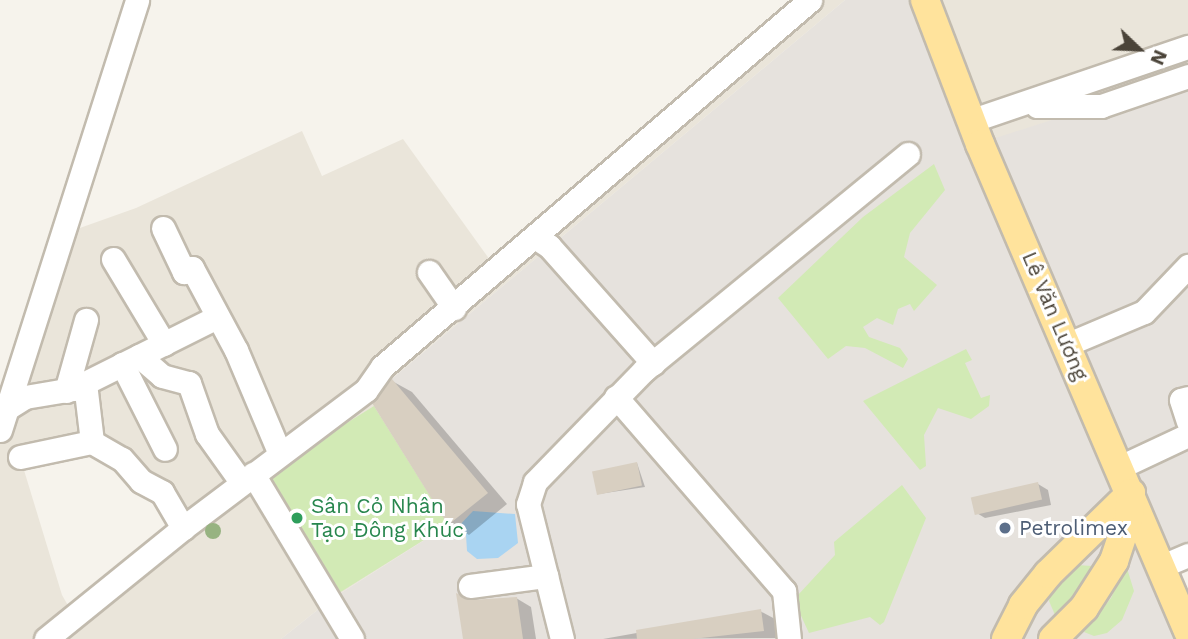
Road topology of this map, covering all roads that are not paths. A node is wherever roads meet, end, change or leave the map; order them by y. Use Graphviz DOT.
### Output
graph roads {
  1 [pos="137,0"];
  2 [pos="810,0"];
  3 [pos="933,4"];
  4 [pos="1188,47"];
  5 [pos="1188,76"];
  6 [pos="1020,107"];
  7 [pos="973,120"];
  8 [pos="908,155"];
  9 [pos="163,229"];
  10 [pos="536,237"];
  11 [pos="113,259"];
  12 [pos="1188,266"];
  13 [pos="429,272"];
  14 [pos="454,308"];
  15 [pos="217,317"];
  16 [pos="86,320"];
  17 [pos="164,344"];
  18 [pos="1068,344"];
  19 [pos="130,360"];
  20 [pos="653,363"];
  21 [pos="76,387"];
  22 [pos="616,397"];
  23 [pos="1188,398"];
  24 [pos="3,419"];
  25 [pos="1188,421"];
  26 [pos="1188,435"];
  27 [pos="92,442"];
  28 [pos="165,449"];
  29 [pos="279,454"];
  30 [pos="20,457"];
  31 [pos="247,478"];
  32 [pos="1125,480"];
  33 [pos="183,527"];
  34 [pos="1188,555"];
  35 [pos="1162,566"];
  36 [pos="546,576"];
  37 [pos="470,586"];
  38 [pos="1188,631"];
  39 [pos="46,639"];
  40 [pos="352,639"];
  41 [pos="562,639"];
  42 [pos="789,639"];
  43 [pos="1006,639"];
  44 [pos="1054,639"];
  1 -- 24 [label="street"];
  2 -- 10 [label="street"];
  3 -- 7 [label="main road, Lê Văn Lương"];
  4 -- 6 [label="street"];
  5 -- 6 [label="street"];
  6 -- 7 [label="street"];
  7 -- 18 [label="main road, Lê Văn Lương"];
  8 -- 20 [label="street"];
  9 -- 15 [label="street"];
  10 -- 14 [label="street"];
  10 -- 20 [label="street"];
  11 -- 17 [label="street"];
  12 -- 18 [label="street"];
  13 -- 14 [label="street"];
  14 -- 29 [label="street"];
  15 -- 17 [label="street"];
  15 -- 29 [label="street"];
  16 -- 21 [label="street"];
  17 -- 19 [label="street"];
  18 -- 32 [label="main road, Lê Văn Lương"];
  19 -- 21 [label="street"];
  19 -- 28 [label="street"];
  19 -- 31 [label="street"];
  20 -- 22 [label="street"];
  21 -- 24 [label="street"];
  21 -- 27 [label="street"];
  22 -- 36 [label="street"];
  22 -- 42 [label="street"];
  23 -- 25 [label="street"];
  26 -- 32 [label="street"];
  27 -- 30 [label="street"];
  27 -- 33 [label="street"];
  29 -- 31 [label="street"];
  31 -- 33 [label="street"];
  31 -- 40 [label="street"];
  32 -- 35 [label="main road, Lê Văn Lương"];
  32 -- 43 [label="main road"];
  32 -- 44 [label="main road"];
  33 -- 39 [label="street"];
  34 -- 35 [label="street"];
  35 -- 38 [label="main road, Lê Văn Lương"];
  36 -- 37 [label="street"];
  36 -- 41 [label="street"];
}
